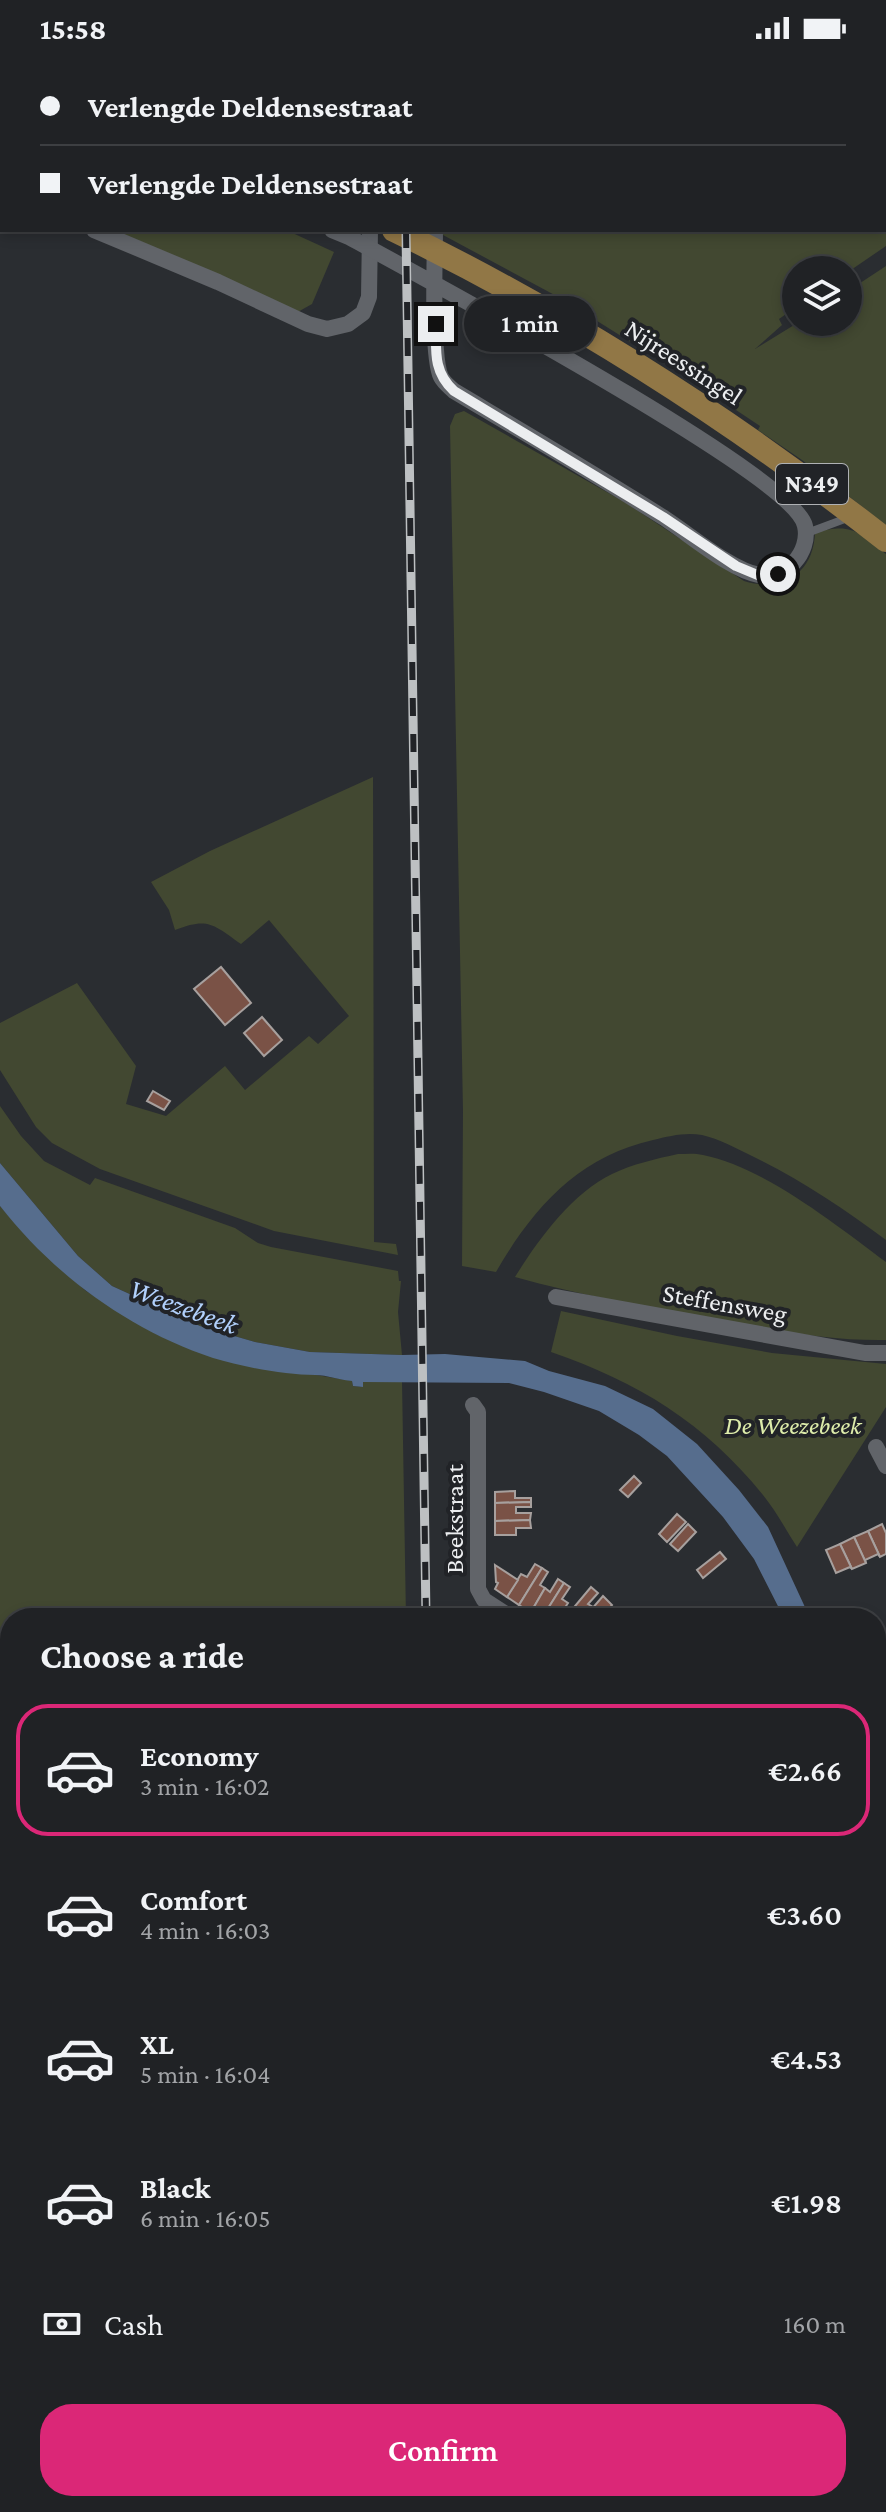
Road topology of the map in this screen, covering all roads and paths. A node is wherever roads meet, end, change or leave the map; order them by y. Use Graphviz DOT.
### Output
graph roads {
  1 [pos="99,232"];
  2 [pos="336,232"];
  3 [pos="370,232"];
  4 [pos="398,232"];
  5 [pos="435,232"];
  6 [pos="855,515"];
  7 [pos="806,533"];
  8 [pos="886,540"];
  9 [pos="556,1297"];
  10 [pos="886,1353"];
  11 [pos="473,1405"];
  12 [pos="876,1447"];
  13 [pos="886,1466"];
  14 [pos="496,1608"];
  1 -- 3 [label="street"];
  2 -- 7 [label="street"];
  4 -- 6 [label="main road, Nijreessingel / N349"];
  5 -- 7 [label="street"];
  6 -- 7 [label="lane"];
  6 -- 8 [label="main road, Nijreessingel / N349"];
  9 -- 10 [label="street, Steffensweg"];
  11 -- 14 [label="street, Beekstraat"];
  12 -- 13 [label="street"];
}
